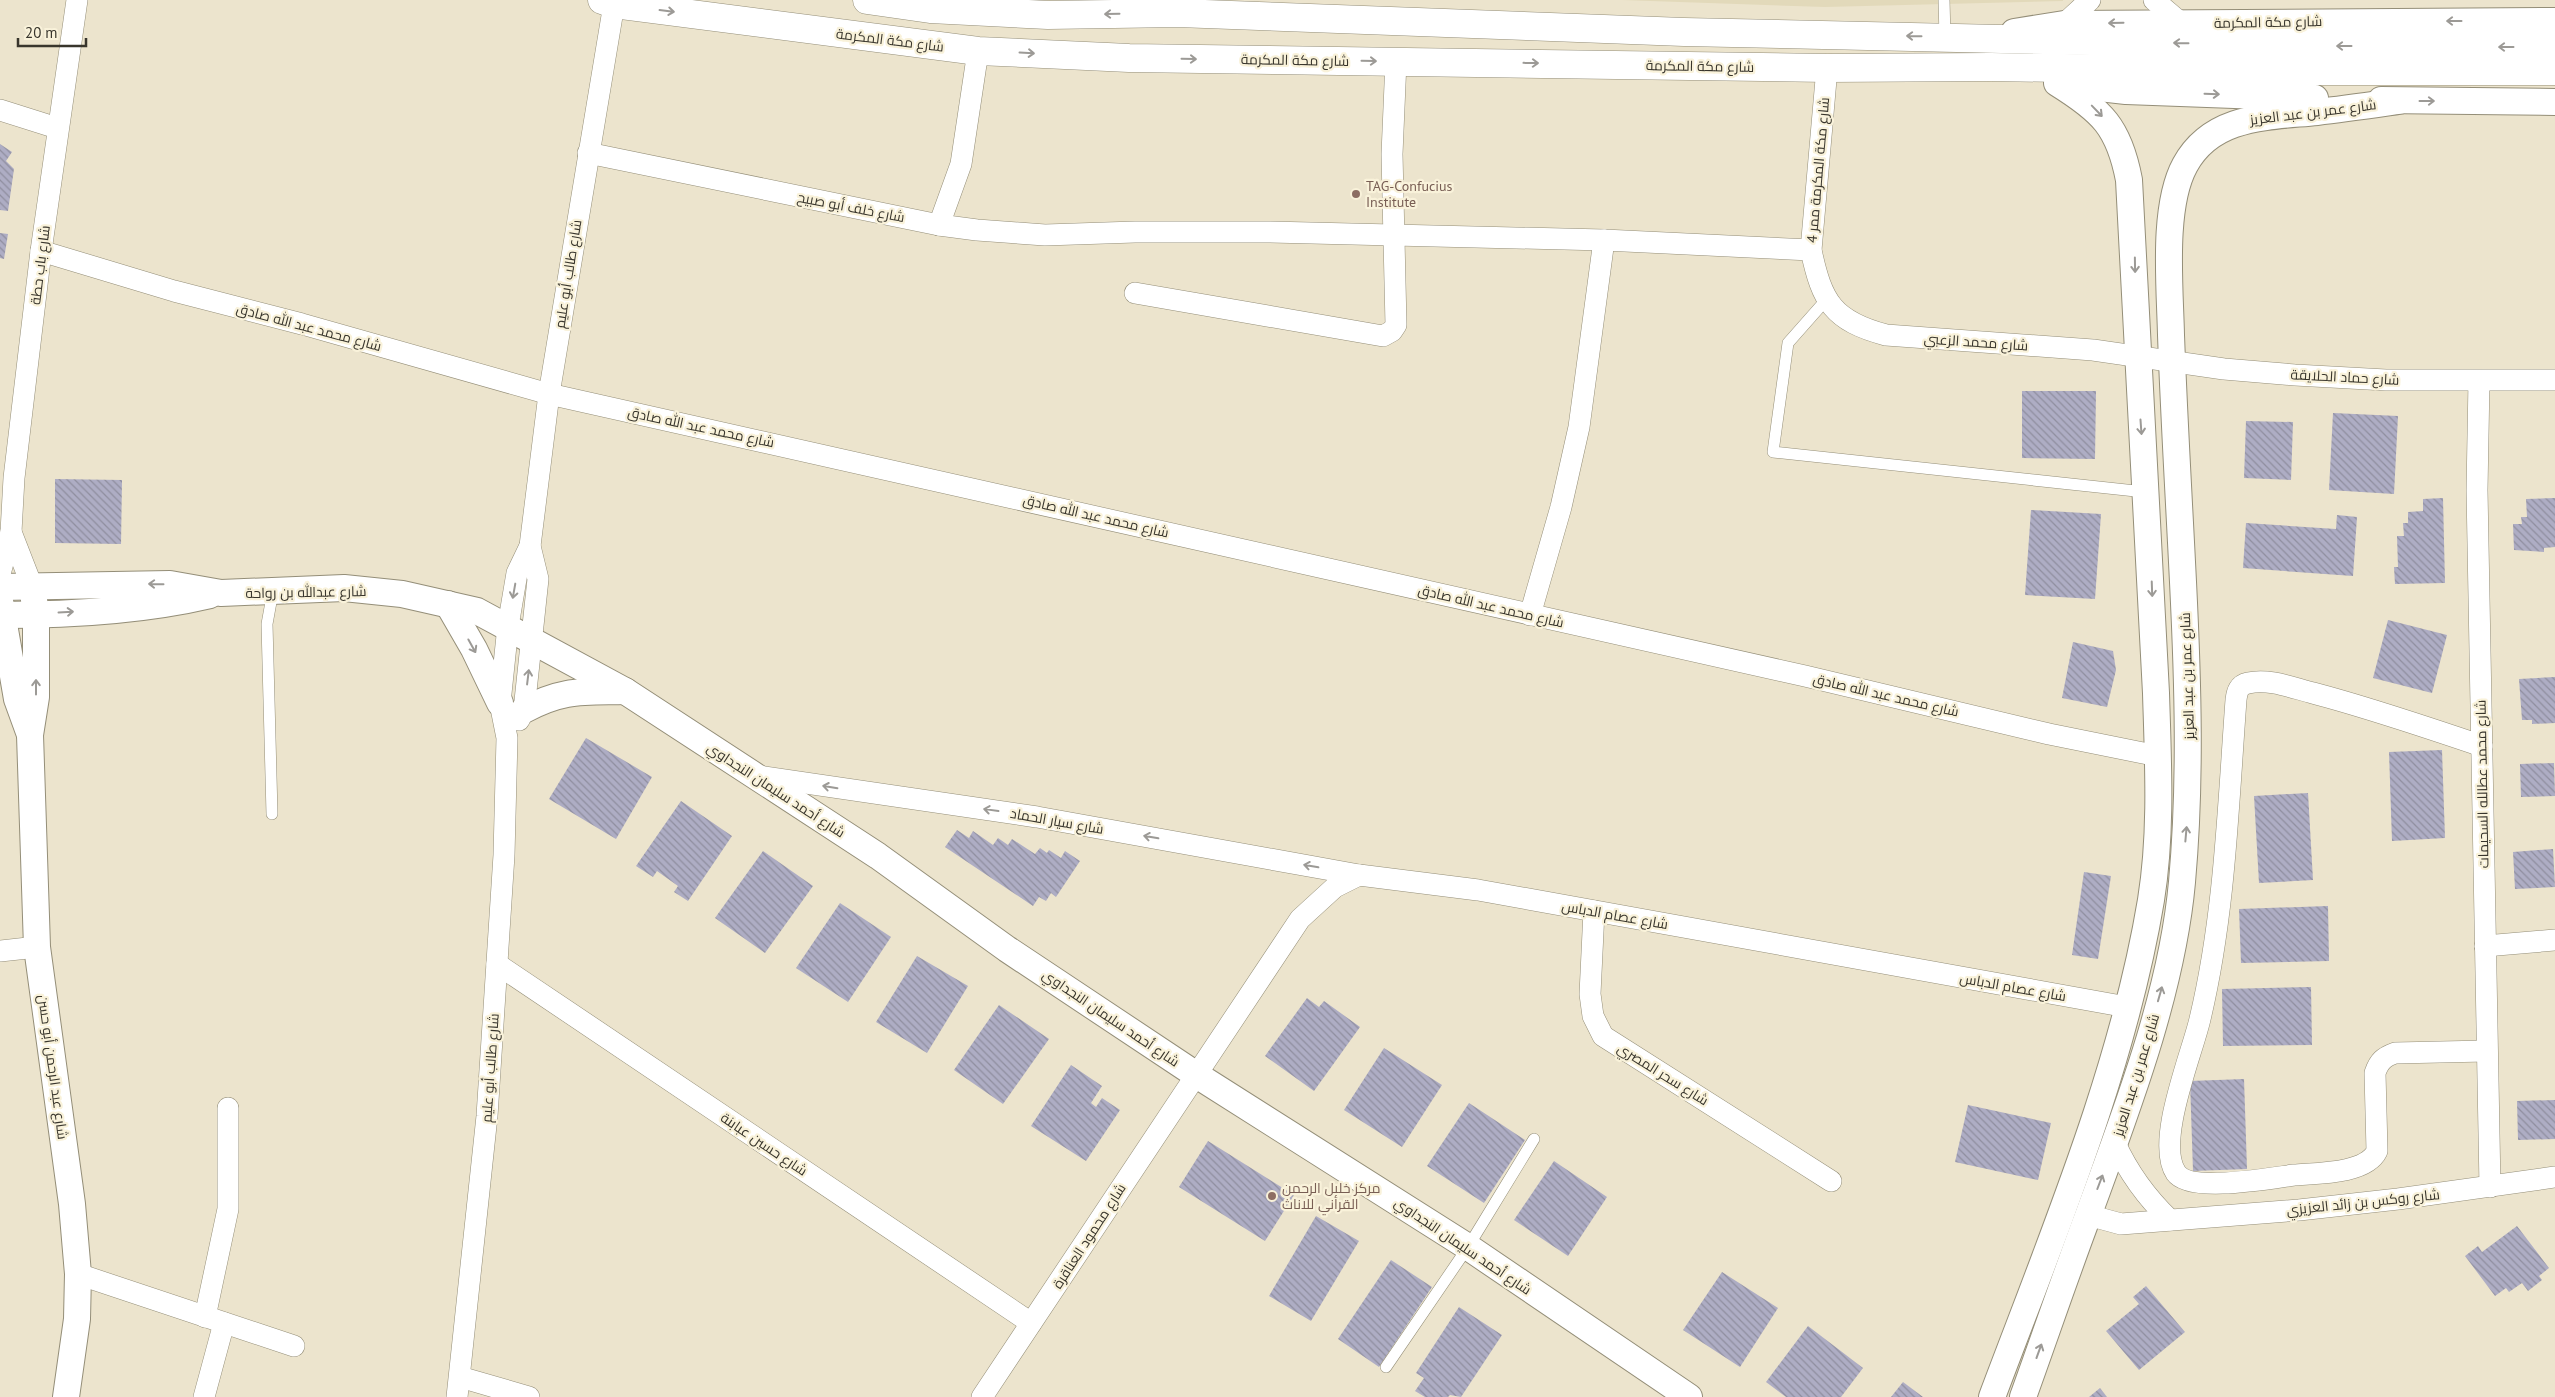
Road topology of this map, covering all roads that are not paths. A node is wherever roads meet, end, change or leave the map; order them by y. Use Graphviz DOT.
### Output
graph roads {
  1 [pos="77,0"];
  2 [pos="867,0"];
  3 [pos="965,0"];
  4 [pos="1147,0"];
  5 [pos="1944,0"];
  6 [pos="2090,0"];
  7 [pos="2154,0"];
  8 [pos="608,2"];
  9 [pos="930,9"];
  10 [pos="1178,13"];
  11 [pos="1048,15"];
  12 [pos="2555,21"];
  13 [pos="2182,23"];
  14 [pos="2064,24"];
  15 [pos="1945,37"];
  16 [pos="1982,37"];
  17 [pos="2555,47"];
  18 [pos="978,51"];
  19 [pos="1064,55"];
  20 [pos="1396,62"];
  21 [pos="1991,67"];
  22 [pos="1827,68"];
  23 [pos="2555,71"];
  24 [pos="2057,83"];
  25 [pos="2399,101"];
  26 [pos="2555,102"];
  27 [pos="0,110"];
  28 [pos="57,128"];
  29 [pos="588,153"];
  30 [pos="939,224"];
  31 [pos="1393,236"];
  32 [pos="1604,240"];
  33 [pos="1811,250"];
  34 [pos="41,252"];
  35 [pos="1136,293"];
  36 [pos="1826,300"];
  37 [pos="2137,356"];
  38 [pos="2172,361"];
  39 [pos="2555,380"];
  40 [pos="2479,381"];
  41 [pos="549,394"];
  42 [pos="2145,492"];
  43 [pos="12,532"];
  44 [pos="530,546"];
  45 [pos="0,574"];
  46 [pos="0,586"];
  47 [pos="32,586"];
  48 [pos="273,592"];
  49 [pos="221,593"];
  50 [pos="448,604"];
  51 [pos="1,610"];
  52 [pos="36,614"];
  53 [pos="1530,615"];
  54 [pos="508,626"];
  55 [pos="533,639"];
  56 [pos="625,690"];
  57 [pos="512,707"];
  58 [pos="30,735"];
  59 [pos="2482,746"];
  60 [pos="2158,756"];
  61 [pos="754,776"];
  62 [pos="272,814"];
  63 [pos="1359,875"];
  64 [pos="1594,911"];
  65 [pos="2555,940"];
  66 [pos="2485,946"];
  67 [pos="37,947"];
  68 [pos="0,951"];
  69 [pos="497,964"];
  70 [pos="2127,1007"];
  71 [pos="2486,1051"];
  72 [pos="1195,1074"];
  73 [pos="228,1108"];
  74 [pos="1534,1139"];
  75 [pos="2115,1143"];
  76 [pos="2555,1177"];
  77 [pos="1831,1181"];
  78 [pos="2490,1187"];
  79 [pos="2088,1215"];
  80 [pos="2170,1220"];
  81 [pos="1468,1247"];
  82 [pos="78,1274"];
  83 [pos="214,1320"];
  84 [pos="1031,1323"];
  85 [pos="294,1346"];
  86 [pos="1386,1367"];
  87 [pos="458,1387"];
  88 [pos="66,1397"];
  89 [pos="204,1397"];
  90 [pos="529,1397"];
  91 [pos="982,1397"];
  92 [pos="1689,1397"];
  93 [pos="1992,1397"];
  94 [pos="2022,1397"];
  1 -- 28 [label="street, شارع باب حطة"];
  2 -- 9 [label="main road, شارع مكة المكرمة"];
  3 -- 9 [label="main road"];
  4 -- 10 [label="main road"];
  5 -- 15 [label="lane"];
  6 -- 14 [label="street"];
  7 -- 13 [label="street"];
  8 -- 18 [label="main road, شارع مكة المكرمة, one-way"];
  8 -- 29 [label="street, شارع طالب أبو عليم"];
  9 -- 11 [label="main road, شارع مكة المكرمة"];
  10 -- 11 [label="main road, شارع مكة المكرمة, one-way"];
  15 -- 10 [label="main road, شارع مكة المكرمة, one-way"];
  11 -- 19 [label="main road"];
  12 -- 13 [label="street, شارع مكة المكرمة, one-way"];
  13 -- 14 [label="street, شارع مكة المكرمة, one-way"];
  14 -- 16 [label="street, شارع مكة المكرمة"];
  15 -- 16 [label="main road, شارع مكة المكرمة"];
  17 -- 16 [label="main road, شارع مكة المكرمة, one-way"];
  18 -- 19 [label="main road, شارع مكة المكرمة, one-way"];
  18 -- 30 [label="street"];
  19 -- 20 [label="main road, شارع مكة المكرمة, one-way"];
  20 -- 22 [label="main road, شارع مكة المكرمة, one-way"];
  20 -- 31 [label="street"];
  21 -- 22 [label="main road, شارع مكة المكرمة"];
  21 -- 23 [label="main road, شارع مكة المكرمة"];
  21 -- 24 [label="street, شارع مكة المكرمة"];
  22 -- 33 [label="street, شارع مكة المكرمة ممر 4"];
  24 -- 25 [label="street, شارع مكة المكرمة, one-way"];
  24 -- 37 [label="street, شارع عمر بن عبد العزيز, one-way"];
  25 -- 26 [label="street, شارع مكة المكرمة, one-way"];
  25 -- 38 [label="street, شارع عمر بن عبد العزيز"];
  27 -- 28 [label="street"];
  28 -- 34 [label="street, شارع باب حطة"];
  29 -- 30 [label="street, شارع خلف أبو صبيح"];
  29 -- 41 [label="street, شارع طالب أبو عليم"];
  30 -- 31 [label="street, شارع خلف أبو صبيح"];
  31 -- 32 [label="street, شارع خلف أبو صبيح"];
  31 -- 35 [label="street"];
  32 -- 33 [label="street, شارع خلف أبو صبيح"];
  32 -- 53 [label="street"];
  33 -- 36 [label="street, شارع مكة المكرمة ممر 4"];
  34 -- 41 [label="street, شارع محمد عبد الله صادق"];
  34 -- 43 [label="street, شارع باب حطة"];
  36 -- 37 [label="street, شارع محمد الزعبي"];
  36 -- 42 [label="lane"];
  37 -- 38 [label="street, شارع حماد الحلايقة"];
  37 -- 42 [label="street, شارع عمر بن عبد العزيز, one-way"];
  38 -- 40 [label="street, شارع حماد الحلايقة"];
  75 -- 38 [label="street, شارع عمر بن عبد العزيز, one-way"];
  39 -- 40 [label="street, شارع حماد الحلايقة"];
  40 -- 59 [label="street, شارع محمد عطالله السحيمات"];
  41 -- 44 [label="street, شارع طالب أبو عليم"];
  41 -- 53 [label="street, شارع محمد عبد الله صادق"];
  42 -- 60 [label="street, شارع عمر بن عبد العزيز, one-way"];
  43 -- 45 [label="street, شارع باب حطة"];
  43 -- 47 [label="street, شارع باب حطة"];
  44 -- 54 [label="street, شارع طالب أبو عليم, one-way"];
  44 -- 55 [label="street, شارع طالب أبو عليم"];
  46 -- 47 [label="street, شارع عبدالله بن رواحة"];
  49 -- 47 [label="street, شارع عبدالله بن رواحة, one-way"];
  47 -- 52 [label="street, شارع عبد الرحمن أبو حسن"];
  48 -- 49 [label="street, شارع عبدالله بن رواحة"];
  48 -- 50 [label="street, شارع عبدالله بن رواحة"];
  48 -- 62 [label="lane"];
  52 -- 49 [label="street, شارع عبدالله بن رواحة, one-way"];
  50 -- 54 [label="street, شارع عبدالله بن رواحة"];
  50 -- 57 [label="street, one-way"];
  51 -- 52 [label="street, شارع عبدالله بن رواحة"];
  51 -- 58 [label="street, شارع عبد الرحمن أبو حسن"];
  58 -- 52 [label="street, شارع عبد الرحمن أبو حسن, one-way"];
  53 -- 60 [label="street, شارع محمد عبد الله صادق"];
  54 -- 55 [label="street, شارع عبدالله بن رواحة"];
  54 -- 57 [label="street, شارع طالب أبو عليم"];
  55 -- 56 [label="street, شارع أحمد سليمان النجداوي"];
  57 -- 55 [label="street, شارع طالب أبو عليم, one-way"];
  56 -- 57 [label="street"];
  56 -- 61 [label="street, شارع أحمد سليمان النجداوي"];
  57 -- 69 [label="street, شارع طالب أبو عليم"];
  58 -- 67 [label="street, شارع عبد الرحمن أبو حسن"];
  59 -- 66 [label="street, شارع محمد عطالله السحيمات"];
  59 -- 71 [label="street"];
  60 -- 70 [label="street, شارع عمر بن عبد العزيز"];
  63 -- 61 [label="street, شارع سيار الحماد, one-way"];
  61 -- 72 [label="street, شارع أحمد سليمان النجداوي"];
  63 -- 64 [label="street, شارع عصام الدباس"];
  63 -- 72 [label="street"];
  64 -- 70 [label="street, شارع عصام الدباس"];
  64 -- 77 [label="street, شارع سحر المصري"];
  65 -- 66 [label="street"];
  66 -- 71 [label="street, شارع محمد عطالله السحيمات"];
  67 -- 68 [label="street"];
  67 -- 82 [label="street, شارع عبد الرحمن أبو حسن"];
  69 -- 84 [label="street, شارع حسين عبابنة"];
  69 -- 87 [label="street, شارع طالب أبو عليم"];
  70 -- 93 [label="street, شارع عمر بن عبد العزيز"];
  71 -- 78 [label="street, شارع محمد عطالله السحيمات"];
  72 -- 81 [label="street, شارع أحمد سليمان النجداوي"];
  72 -- 84 [label="street, شارع محمود العناقرة"];
  73 -- 83 [label="street"];
  74 -- 81 [label="lane"];
  79 -- 75 [label="street, شارع عمر بن عبد العزيز, one-way"];
  75 -- 80 [label="street"];
  76 -- 78 [label="street, شارع روكس بن زائد العزيزي"];
  78 -- 80 [label="street, شارع روكس بن زائد العزيزي"];
  79 -- 80 [label="street, شارع روكس بن زائد العزيزي"];
  94 -- 79 [label="street, شارع عمر بن عبد العزيز, one-way"];
  81 -- 86 [label="lane"];
  81 -- 92 [label="street, شارع أحمد سليمان النجداوي"];
  82 -- 83 [label="street"];
  82 -- 88 [label="street, شارع عبد الرحمن أبو حسن"];
  83 -- 85 [label="street"];
  83 -- 89 [label="street"];
  84 -- 91 [label="street, شارع محمود العناقرة"];
  87 -- 90 [label="street"];
}
